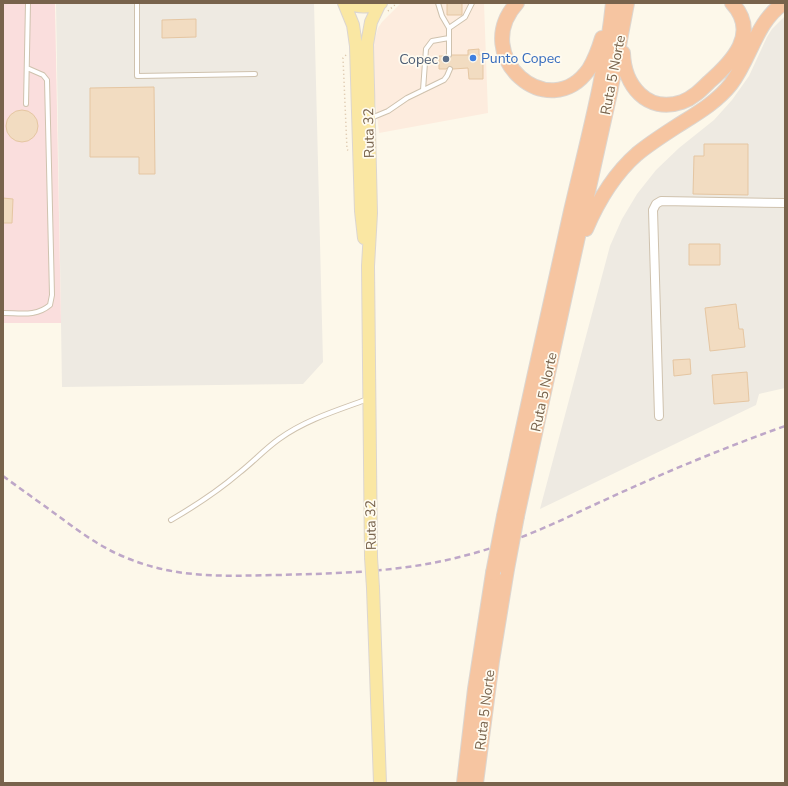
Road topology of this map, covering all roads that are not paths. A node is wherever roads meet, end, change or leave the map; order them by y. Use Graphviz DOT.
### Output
graph roads {
  1 [pos="28,3"];
  2 [pos="137,3"];
  3 [pos="344,3"];
  4 [pos="348,3"];
  5 [pos="380,3"];
  6 [pos="438,3"];
  7 [pos="472,3"];
  8 [pos="517,3"];
  9 [pos="626,3"];
  10 [pos="732,3"];
  11 [pos="784,3"];
  12 [pos="613,7"];
  13 [pos="449,28"];
  14 [pos="623,28"];
  15 [pos="449,38"];
  16 [pos="450,55"];
  17 [pos="27,68"];
  18 [pos="450,69"];
  19 [pos="255,74"];
  20 [pos="423,90"];
  21 [pos="26,104"];
  22 [pos="363,119"];
  23 [pos="785,203"];
  24 [pos="569,277"];
  25 [pos="3,313"];
  26 [pos="370,398"];
  27 [pos="659,416"];
  28 [pos="511,516"];
  29 [pos="171,520"];
  30 [pos="474,744"];
  31 [pos="380,783"];
  32 [pos="464,783"];
  33 [pos="476,783"];
  1 -- 17 [label="lane"];
  2 -- 19 [label="lane"];
  3 -- 22 [label="main road, Ruta 32"];
  4 -- 5 [label="main road"];
  5 -- 22 [label="main road, Ruta 32"];
  6 -- 13 [label="lane"];
  7 -- 13 [label="lane"];
  8 -- 12 [label="highway"];
  9 -- 14 [label="highway, Ruta 5 Norte"];
  10 -- 14 [label="highway"];
  11 -- 24 [label="highway"];
  12 -- 28 [label="highway, Ruta 5 Norte"];
  13 -- 15 [label="lane"];
  14 -- 24 [label="highway, Ruta 5 Norte"];
  15 -- 16 [label="lane"];
  15 -- 20 [label="lane"];
  17 -- 21 [label="lane"];
  17 -- 25 [label="lane"];
  18 -- 20 [label="lane"];
  20 -- 22 [label="lane"];
  22 -- 26 [label="main road, Ruta 32"];
  23 -- 27 [label="street"];
  24 -- 28 [label="highway, Ruta 5 Norte"];
  26 -- 29 [label="lane"];
  26 -- 31 [label="main road, Ruta 32, bridge"];
  28 -- 30 [label="highway, Ruta 5 Norte, bridge"];
  30 -- 32 [label="highway, Ruta 5 Norte"];
  30 -- 33 [label="highway, Ruta 5 Norte"];
}
